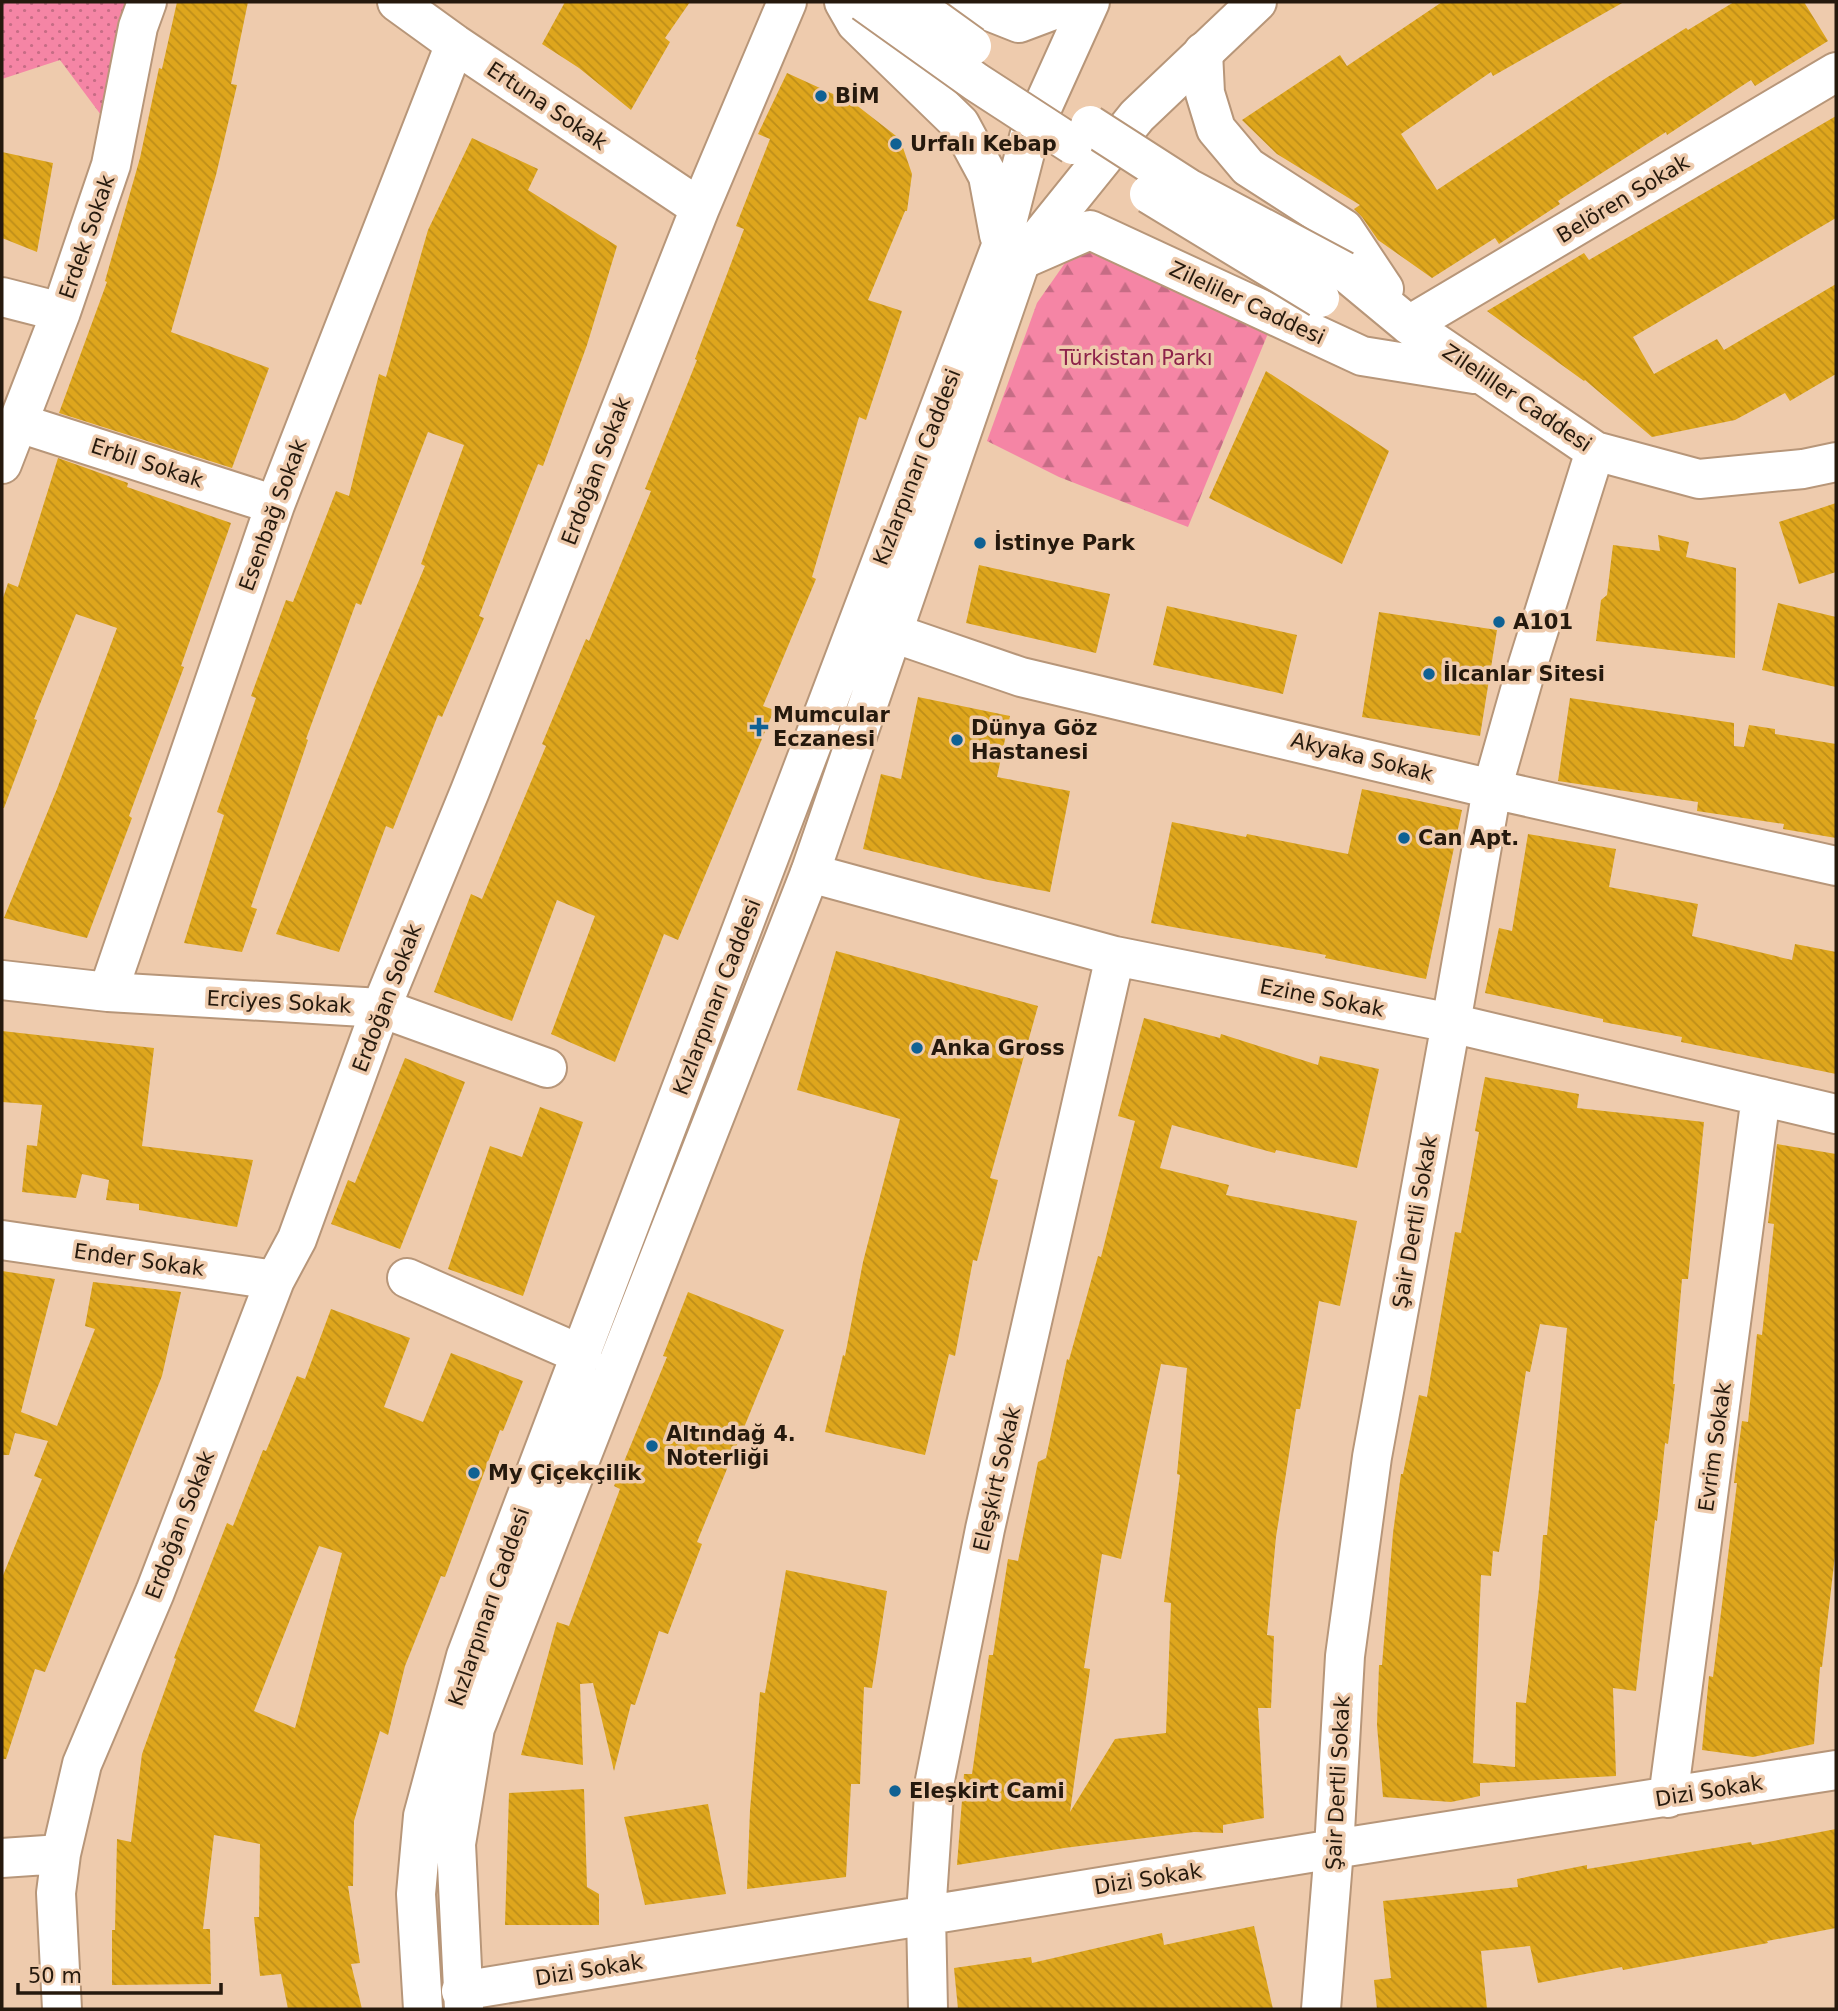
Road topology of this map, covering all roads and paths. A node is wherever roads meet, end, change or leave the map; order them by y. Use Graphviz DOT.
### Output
graph roads {
  1 [pos="148,2"];
  2 [pos="397,2"];
  3 [pos="787,2"];
  4 [pos="844,2"];
  5 [pos="864,2"];
  6 [pos="911,2"];
  7 [pos="966,2"];
  8 [pos="1067,2"];
  9 [pos="1090,2"];
  10 [pos="1253,3"];
  11 [pos="454,44"];
  12 [pos="1203,52"];
  13 [pos="1836,72"];
  14 [pos="1081,135"];
  15 [pos="699,208"];
  16 [pos="1011,253"];
  17 [pos="2,297"];
  18 [pos="61,312"];
  19 [pos="1409,325"];
  20 [pos="1483,375"];
  21 [pos="19,423"];
  22 [pos="1595,451"];
  23 [pos="1836,462"];
  24 [pos="2,464"];
  25 [pos="275,505"];
  26 [pos="892,633"];
  27 [pos="1492,789"];
  28 [pos="1836,866"];
  29 [pos="810,873"];
  30 [pos="1115,956"];
  31 [pos="2,980"];
  32 [pos="108,992"];
  33 [pos="381,1008"];
  34 [pos="1451,1023"];
  35 [pos="547,1068"];
  36 [pos="1761,1096"];
  37 [pos="1836,1114"];
  38 [pos="2,1240"];
  39 [pos="407,1278"];
  40 [pos="275,1280"];
  41 [pos="582,1355"];
  42 [pos="1836,1770"];
  43 [pos="1668,1798"];
  44 [pos="1334,1849"];
  45 [pos="61,1854"];
  46 [pos="2,1858"];
  47 [pos="926,1914"];
  48 [pos="462,2000"];
  49 [pos="62,2009"];
  50 [pos="423,2009"];
  51 [pos="928,2009"];
  52 [pos="1321,2009"];
  1 -- 18 [label="street, Erdek Sokak"];
  2 -- 11 [label="street, Ertuna Sokak"];
  3 -- 15 [label="street, Erdoğan Sokak"];
  4 -- 16 [label="street"];
  5 -- 14 [label="street, bridge"];
  6 -- 14 [label="street, bridge"];
  7 -- 8 [label="street"];
  9 -- 16 [label="street, Kızlarpınarı Caddesi"];
  10 -- 12 [label="street, Kızlarpınarı Caddesi"];
  11 -- 15 [label="street, Ertuna Sokak"];
  11 -- 25 [label="street, Esenbağ Sokak"];
  12 -- 16 [label="street, Kızlarpınarı Caddesi"];
  12 -- 19 [label="street"];
  13 -- 19 [label="street, Belören Sokak"];
  14 -- 19 [label="street, Zileliller Caddesi, bridge"];
  15 -- 33 [label="street, Erdoğan Sokak"];
  16 -- 20 [label="street, Zileliler Caddesi"];
  16 -- 26 [label="street, Kızlarpınarı Caddesi"];
  16 -- 41 [label="street, Kızlarpınarı Caddesi"];
  17 -- 18 [label="street"];
  18 -- 21 [label="street, Erdek Sokak"];
  19 -- 20 [label="street, Zileliller Caddesi"];
  20 -- 22 [label="street, Zileliller Caddesi"];
  21 -- 24 [label="street, Erdek Sokak"];
  21 -- 25 [label="street, Erbil Sokak"];
  22 -- 23 [label="street, Zileliller Caddesi"];
  22 -- 27 [label="street, Şair Dertli Sokak"];
  25 -- 32 [label="street, Esenbağ Sokak"];
  26 -- 27 [label="street, Akyaka Sokak"];
  26 -- 29 [label="street, Kızlarpınarı Caddesi"];
  27 -- 28 [label="street, Akyaka Sokak"];
  27 -- 34 [label="street, Şair Dertli Sokak"];
  29 -- 30 [label="street, Ezine Sokak"];
  29 -- 48 [label="street, Kızlarpınarı Caddesi"];
  30 -- 34 [label="street, Ezine Sokak"];
  30 -- 47 [label="street, Eleşkirt Sokak"];
  31 -- 32 [label="street, Erciyes Sokak"];
  32 -- 33 [label="street, Erciyes Sokak"];
  33 -- 35 [label="street, Erciyes Sokak"];
  33 -- 40 [label="street, Erdoğan Sokak"];
  34 -- 36 [label="street, Ezine Sokak"];
  34 -- 44 [label="street, Şair Dertli Sokak"];
  36 -- 37 [label="street, Ezine Sokak"];
  36 -- 43 [label="street, Evrim Sokak"];
  38 -- 40 [label="street, Ender Sokak"];
  39 -- 41 [label="street"];
  40 -- 45 [label="street, Erdoğan Sokak"];
  41 -- 50 [label="street, Kızlarpınarı Caddesi"];
  42 -- 43 [label="street, Dizi Sokak"];
  43 -- 44 [label="street, Dizi Sokak"];
  44 -- 47 [label="street, Dizi Sokak"];
  44 -- 52 [label="street, Şair Dertli Sokak"];
  45 -- 46 [label="street"];
  45 -- 49 [label="street, Erdoğan Sokak"];
  47 -- 48 [label="street, Dizi Sokak"];
  47 -- 51 [label="street, Eleşkirt Sokak"];
}
